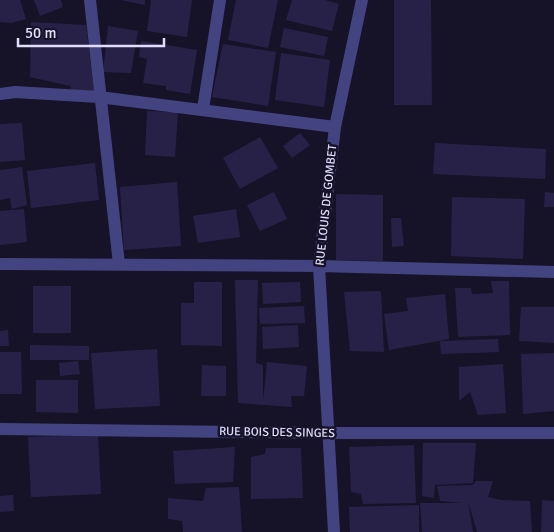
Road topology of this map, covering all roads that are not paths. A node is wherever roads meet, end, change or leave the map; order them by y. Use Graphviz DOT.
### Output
graph roads {
  1 [pos="90,0"];
  2 [pos="220,0"];
  3 [pos="362,0"];
  4 [pos="0,94"];
  5 [pos="99,97"];
  6 [pos="203,109"];
  7 [pos="335,127"];
  8 [pos="0,264"];
  9 [pos="119,264"];
  10 [pos="319,266"];
  11 [pos="554,272"];
  12 [pos="0,429"];
  13 [pos="327,433"];
  14 [pos="554,433"];
  15 [pos="334,532"];
  1 -- 5 [label="street"];
  2 -- 6 [label="street"];
  3 -- 7 [label="street, RUE LOUIS DE GOMBET"];
  4 -- 5 [label="street"];
  5 -- 6 [label="street"];
  5 -- 9 [label="street"];
  6 -- 7 [label="street"];
  7 -- 10 [label="street, RUE LOUIS DE GOMBET"];
  8 -- 9 [label="street"];
  9 -- 10 [label="street"];
  10 -- 11 [label="street"];
  10 -- 13 [label="street, RUE LOUIS DE GOMBET"];
  12 -- 13 [label="street, RUE BOIS DES SINGES"];
  13 -- 14 [label="street, RUE BOIS DES SINGES"];
  13 -- 15 [label="street, RUE LOUIS DE GOMBET"];
}
